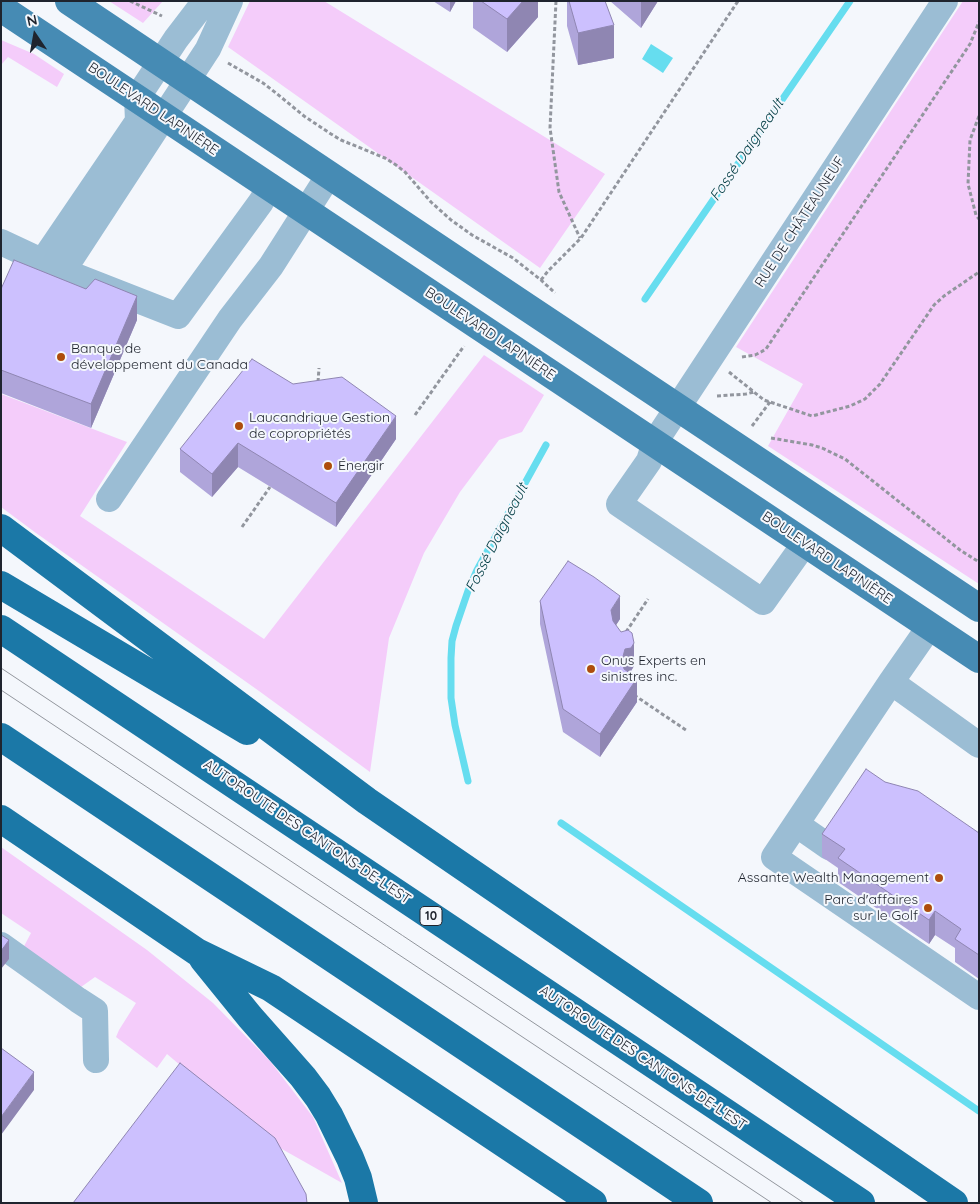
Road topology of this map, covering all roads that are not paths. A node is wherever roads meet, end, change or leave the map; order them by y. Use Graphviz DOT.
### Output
graph roads {
  1 [pos="69,1"];
  2 [pos="205,1"];
  3 [pos="230,1"];
  4 [pos="945,1"];
  5 [pos="1,8"];
  6 [pos="161,62"];
  7 [pos="188,80"];
  8 [pos="138,98"];
  9 [pos="164,116"];
  10 [pos="329,175"];
  11 [pos="270,186"];
  12 [pos="306,211"];
  13 [pos="1,242"];
  14 [pos="53,266"];
  15 [pos="678,407"];
  16 [pos="655,442"];
  17 [pos="109,499"];
  18 [pos="1,528"];
  19 [pos="805,544"];
  20 [pos="1,585"];
  21 [pos="979,608"];
  22 [pos="930,626"];
  23 [pos="1,629"];
  24 [pos="979,659"];
  25 [pos="891,682"];
  26 [pos="1,737"];
  27 [pos="979,745"];
  28 [pos="367,802"];
  29 [pos="1,819"];
  30 [pos="796,824"];
  31 [pos="829,847"];
  32 [pos="1,945"];
  33 [pos="197,952"];
  34 [pos="979,996"];
  35 [pos="96,1060"];
  36 [pos="364,1203"];
  37 [pos="593,1203"];
  38 [pos="700,1203"];
  39 [pos="861,1203"];
  40 [pos="954,1203"];
  1 -- 6 [label="main road"];
  2 -- 6 [label="street"];
  3 -- 7 [label="street"];
  4 -- 15 [label="street, RUE DE CHÂTEAUNEUF"];
  5 -- 8 [label="main road, BOULEVARD LAPINIÈRE"];
  6 -- 7 [label="main road"];
  6 -- 8 [label="street"];
  7 -- 9 [label="street"];
  7 -- 10 [label="main road"];
  8 -- 9 [label="main road, BOULEVARD LAPINIÈRE"];
  8 -- 14 [label="street"];
  9 -- 11 [label="main road, BOULEVARD LAPINIÈRE"];
  9 -- 14 [label="street"];
  10 -- 12 [label="street"];
  10 -- 15 [label="main road"];
  11 -- 12 [label="main road, BOULEVARD LAPINIÈRE"];
  11 -- 14 [label="street"];
  12 -- 16 [label="main road, BOULEVARD LAPINIÈRE"];
  12 -- 17 [label="street"];
  13 -- 14 [label="street"];
  15 -- 16 [label="street, RUE DE CHÂTEAUNEUF"];
  15 -- 21 [label="main road"];
  16 -- 19 [label="main road, BOULEVARD LAPINIÈRE"];
  16 -- 19 [label="street, RUE DE CHÂTEAUNEUF"];
  18 -- 28 [label="highway"];
  19 -- 22 [label="main road, BOULEVARD LAPINIÈRE"];
  20 -- 28 [label="highway"];
  22 -- 24 [label="main road, BOULEVARD LAPINIÈRE"];
  22 -- 25 [label="street"];
  23 -- 39 [label="highway, AUTOROUTE DES CANTONS-DE-L'EST / 10"];
  25 -- 27 [label="street"];
  25 -- 30 [label="street"];
  26 -- 38 [label="highway"];
  28 -- 40 [label="highway"];
  29 -- 33 [label="highway"];
  30 -- 31 [label="street"];
  30 -- 34 [label="street"];
  32 -- 35 [label="street"];
  33 -- 36 [label="highway"];
  33 -- 37 [label="highway"];
}
